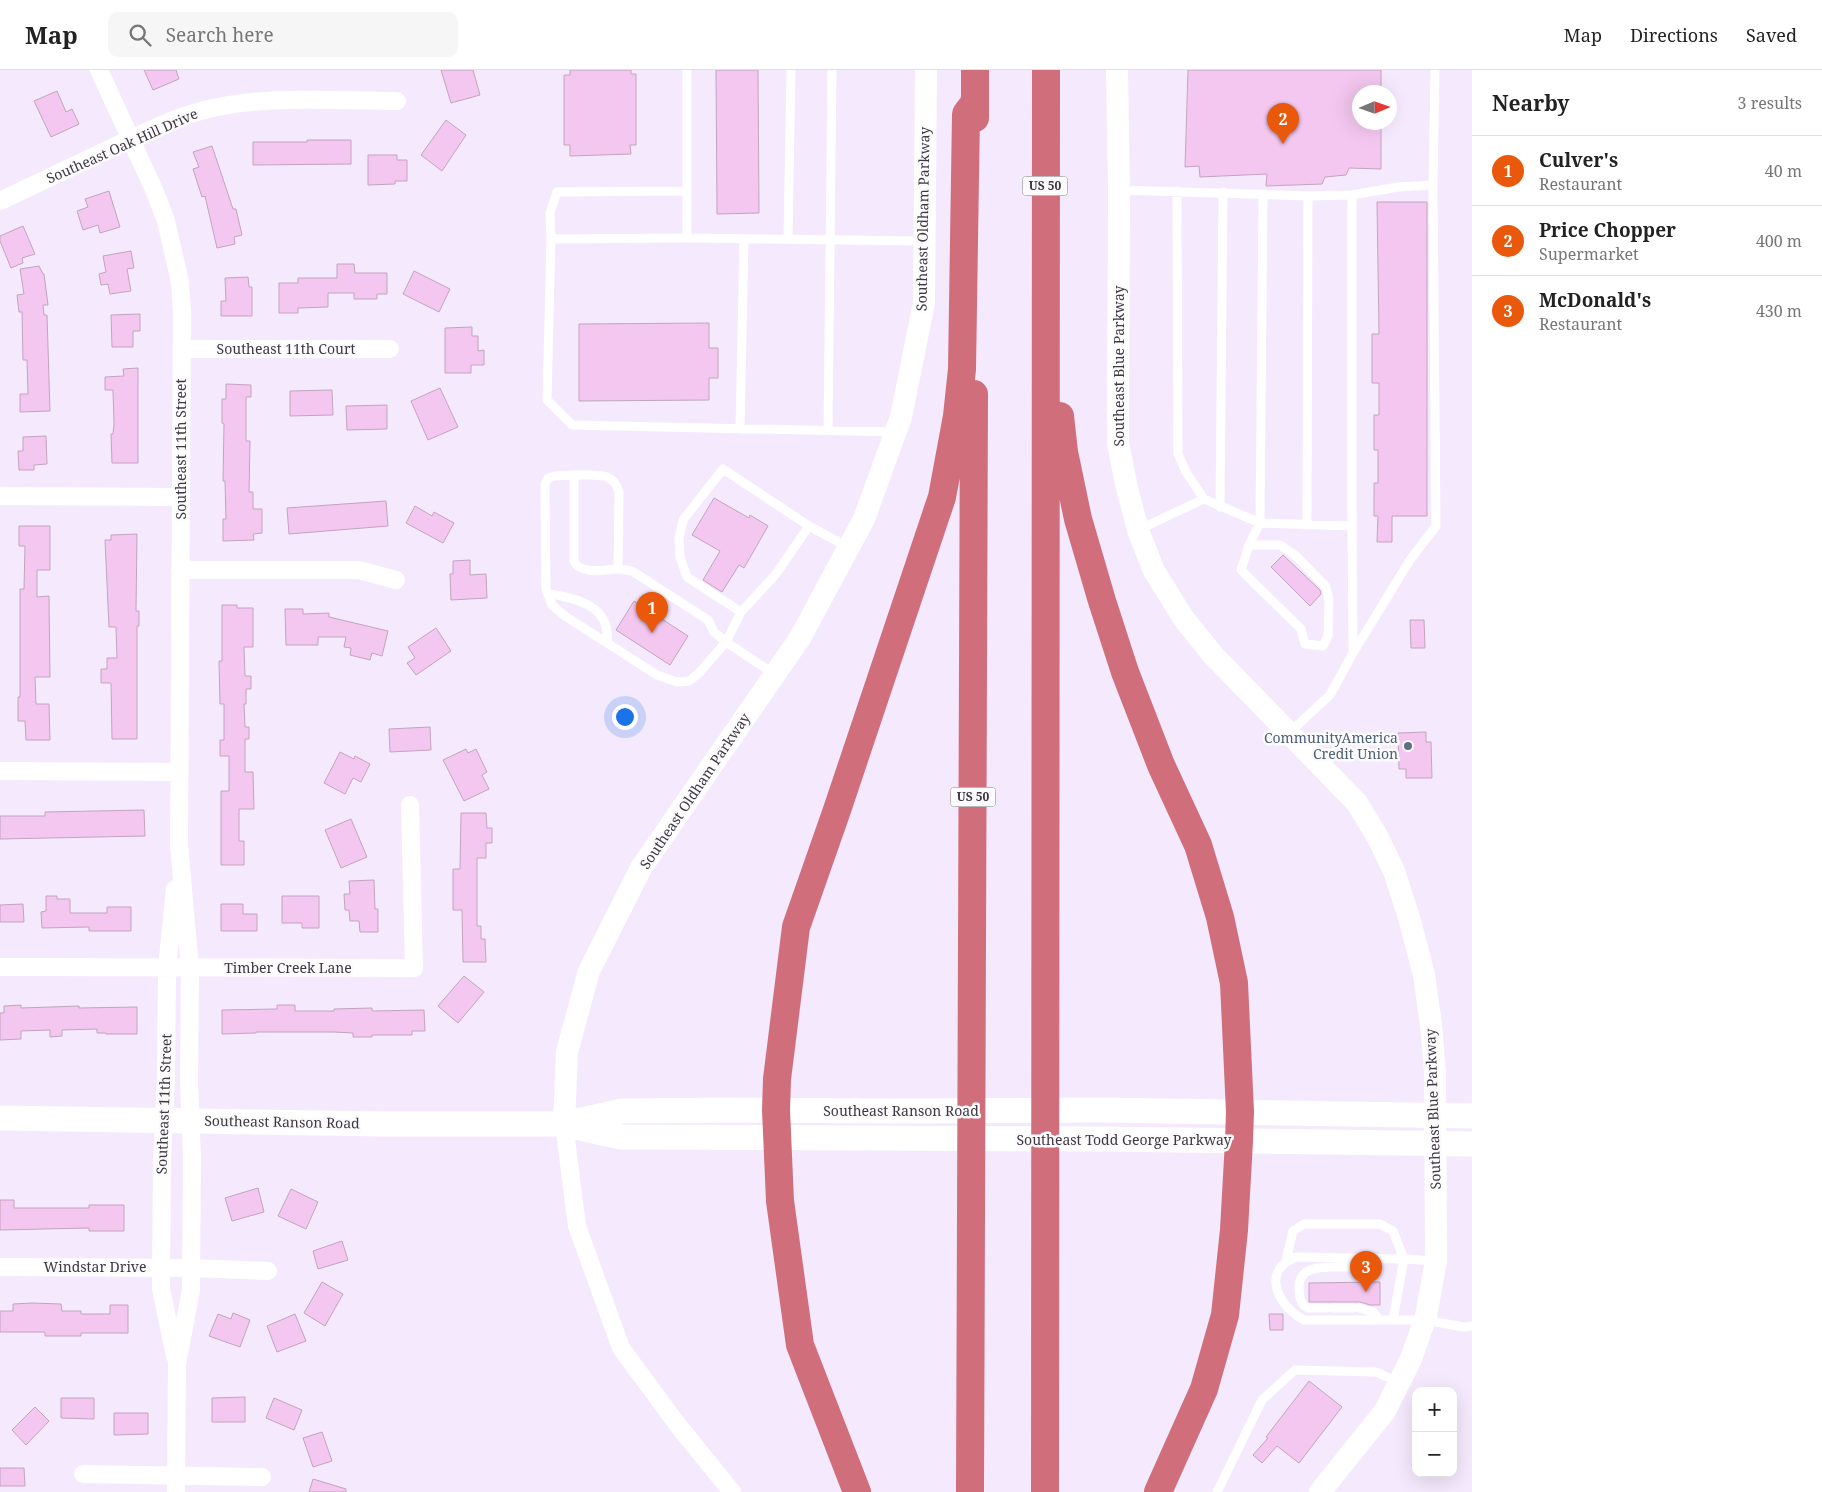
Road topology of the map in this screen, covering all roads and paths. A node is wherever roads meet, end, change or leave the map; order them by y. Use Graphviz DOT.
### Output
graph roads {
  1 [pos="99,70"];
  2 [pos="688,70"];
  3 [pos="791,70"];
  4 [pos="832,70"];
  5 [pos="926,70"];
  6 [pos="975,70"];
  7 [pos="1046,70"];
  8 [pos="1117,70"];
  9 [pos="1435,70"];
  10 [pos="397,102"];
  11 [pos="975,102"];
  12 [pos="132,139"];
  13 [pos="1433,185"];
  14 [pos="1119,190"];
  15 [pos="687,191"];
  16 [pos="1177,191"];
  17 [pos="1222,192"];
  18 [pos="1263,194"];
  19 [pos="1352,195"];
  20 [pos="1308,196"];
  21 [pos="0,201"];
  22 [pos="687,238"];
  23 [pos="551,239"];
  24 [pos="744,239"];
  25 [pos="788,239"];
  26 [pos="831,239"];
  27 [pos="924,241"];
  28 [pos="1045,302"];
  29 [pos="182,349"];
  30 [pos="390,349"];
  31 [pos="740,429"];
  32 [pos="828,430"];
  33 [pos="896,432"];
  34 [pos="574,475"];
  35 [pos="0,496"];
  36 [pos="181,497"];
  37 [pos="1204,499"];
  38 [pos="1220,507"];
  39 [pos="1260,522"];
  40 [pos="1307,524"];
  41 [pos="809,526"];
  42 [pos="1352,526"];
  43 [pos="1138,530"];
  44 [pos="1249,545"];
  45 [pos="849,547"];
  46 [pos="180,570"];
  47 [pos="618,570"];
  48 [pos="396,580"];
  49 [pos="548,593"];
  50 [pos="741,612"];
  51 [pos="726,642"];
  52 [pos="607,643"];
  53 [pos="1353,653"];
  54 [pos="775,674"];
  55 [pos="1289,733"];
  56 [pos="0,771"];
  57 [pos="179,772"];
  58 [pos="410,805"];
  59 [pos="180,844"];
  60 [pos="0,968"];
  61 [pos="167,968"];
  62 [pos="190,968"];
  63 [pos="776,1110"];
  64 [pos="1240,1112"];
  65 [pos="1434,1115"];
  66 [pos="1472,1116"];
  67 [pos="0,1118"];
  68 [pos="164,1120"];
  69 [pos="191,1120"];
  70 [pos="564,1124"];
  71 [pos="777,1138"];
  72 [pos="1240,1141"];
  73 [pos="1435,1144"];
  74 [pos="1472,1144"];
  75 [pos="1374,1258"];
  76 [pos="1404,1259"];
  77 [pos="1286,1261"];
  78 [pos="1436,1261"];
  79 [pos="0,1267"];
  80 [pos="161,1268"];
  81 [pos="191,1268"];
  82 [pos="268,1271"];
  83 [pos="1380,1320"];
  84 [pos="1393,1320"];
  85 [pos="1425,1320"];
  86 [pos="1472,1326"];
  87 [pos="176,1364"];
  88 [pos="1399,1383"];
  89 [pos="83,1474"];
  90 [pos="262,1477"];
  91 [pos="176,1483"];
  92 [pos="732,1492"];
  93 [pos="857,1492"];
  94 [pos="970,1492"];
  95 [pos="1045,1492"];
  96 [pos="1158,1492"];
  97 [pos="1217,1492"];
  98 [pos="1320,1492"];
  1 -- 12 [label="street, Southeast 11th Street"];
  2 -- 15 [label="lane"];
  3 -- 25 [label="lane"];
  4 -- 26 [label="lane"];
  5 -- 27 [label="street, Southeast Oldham Parkway"];
  6 -- 11 [label="highway, US 50"];
  7 -- 28 [label="highway, US 50"];
  8 -- 14 [label="street, Southeast Blue Parkway"];
  9 -- 13 [label="lane"];
  10 -- 12 [label="street, Southeast Oak Hill Drive"];
  11 -- 63 [label="highway"];
  11 -- 94 [label="highway, US 50"];
  12 -- 21 [label="street, Southeast Oak Hill Drive"];
  12 -- 29 [label="street, Southeast 11th Street"];
  13 -- 19 [label="lane"];
  13 -- 53 [label="lane"];
  14 -- 16 [label="lane"];
  14 -- 43 [label="street, Southeast Blue Parkway"];
  15 -- 22 [label="lane"];
  15 -- 23 [label="lane"];
  16 -- 17 [label="lane"];
  16 -- 37 [label="lane"];
  17 -- 18 [label="lane"];
  17 -- 38 [label="lane"];
  18 -- 20 [label="lane"];
  18 -- 39 [label="lane"];
  19 -- 20 [label="lane"];
  19 -- 42 [label="lane"];
  20 -- 40 [label="lane"];
  22 -- 23 [label="lane"];
  22 -- 24 [label="lane"];
  23 -- 31 [label="lane"];
  24 -- 25 [label="lane"];
  24 -- 31 [label="lane"];
  25 -- 26 [label="lane"];
  26 -- 27 [label="lane"];
  26 -- 32 [label="lane"];
  27 -- 33 [label="street, Southeast Oldham Parkway"];
  28 -- 64 [label="highway"];
  28 -- 95 [label="highway, US 50"];
  29 -- 30 [label="street, Southeast 11th Court"];
  29 -- 36 [label="street, Southeast 11th Street"];
  31 -- 32 [label="lane"];
  32 -- 33 [label="lane"];
  33 -- 45 [label="street, Southeast Oldham Parkway"];
  34 -- 47 [label="lane"];
  34 -- 47 [label="lane"];
  34 -- 49 [label="lane"];
  35 -- 36 [label="street"];
  36 -- 46 [label="street, Southeast 11th Street"];
  37 -- 38 [label="lane"];
  37 -- 43 [label="lane"];
  38 -- 39 [label="lane"];
  39 -- 40 [label="lane"];
  39 -- 44 [label="lane"];
  40 -- 42 [label="lane"];
  41 -- 45 [label="lane"];
  41 -- 50 [label="lane"];
  41 -- 50 [label="lane"];
  42 -- 53 [label="lane"];
  43 -- 55 [label="street, Southeast Blue Parkway"];
  44 -- 44 [label="lane"];
  45 -- 54 [label="street, Southeast Oldham Parkway"];
  46 -- 48 [label="street"];
  46 -- 57 [label="street, Southeast 11th Street"];
  47 -- 51 [label="lane"];
  49 -- 52 [label="lane"];
  49 -- 52 [label="lane"];
  50 -- 51 [label="lane"];
  51 -- 52 [label="lane"];
  51 -- 54 [label="lane"];
  53 -- 55 [label="lane"];
  54 -- 70 [label="street, Southeast Oldham Parkway"];
  55 -- 65 [label="street, Southeast Blue Parkway"];
  56 -- 57 [label="street"];
  57 -- 59 [label="street, Southeast 11th Street"];
  58 -- 62 [label="street, Timber Creek Lane"];
  59 -- 61 [label="street, Southeast 11th Street"];
  59 -- 62 [label="street, Southeast 11th Street"];
  60 -- 61 [label="street, Timber Creek Lane"];
  61 -- 62 [label="street, Timber Creek Lane"];
  61 -- 68 [label="street, Southeast 11th Street"];
  62 -- 69 [label="street, Southeast 11th Street"];
  63 -- 64 [label="main road, Southeast Ranson Road"];
  63 -- 70 [label="main road, Southeast Ranson Road"];
  63 -- 71 [label="highway"];
  64 -- 65 [label="main road"];
  64 -- 72 [label="highway"];
  65 -- 66 [label="main road"];
  65 -- 73 [label="street, Southeast Blue Parkway"];
  67 -- 68 [label="main road, Southeast Ranson Road"];
  68 -- 69 [label="main road, Southeast Ranson Road"];
  68 -- 80 [label="street, Southeast 11th Street"];
  69 -- 70 [label="main road, Southeast Ranson Road"];
  69 -- 81 [label="street, Southeast 11th Street"];
  70 -- 71 [label="main road, Southeast Ranson Road"];
  70 -- 92 [label="street, Southeast Oldham Parkway"];
  71 -- 72 [label="main road, Southeast Todd George Parkway"];
  71 -- 93 [label="highway"];
  72 -- 73 [label="main road, Southeast Todd George Parkway"];
  72 -- 96 [label="highway"];
  73 -- 74 [label="main road, Southeast Todd George Parkway"];
  73 -- 78 [label="street, Southeast Blue Parkway"];
  75 -- 76 [label="lane"];
  75 -- 77 [label="lane"];
  75 -- 83 [label="lane"];
  76 -- 77 [label="lane"];
  76 -- 78 [label="lane"];
  76 -- 84 [label="lane"];
  77 -- 83 [label="lane"];
  78 -- 85 [label="street, Southeast Blue Parkway"];
  79 -- 80 [label="street, Windstar Drive"];
  80 -- 81 [label="street, Windstar Drive"];
  80 -- 87 [label="street, Southeast 11th Street"];
  81 -- 82 [label="street, Windstar Drive"];
  81 -- 87 [label="street, Southeast 11th Street"];
  83 -- 84 [label="lane"];
  84 -- 85 [label="lane"];
  85 -- 86 [label="lane"];
  85 -- 88 [label="street, Southeast Blue Parkway"];
  87 -- 91 [label="street, Southeast 11th Street"];
  88 -- 97 [label="lane"];
  88 -- 98 [label="street, Southeast Blue Parkway"];
  89 -- 91 [label="street"];
  90 -- 91 [label="street"];
}
